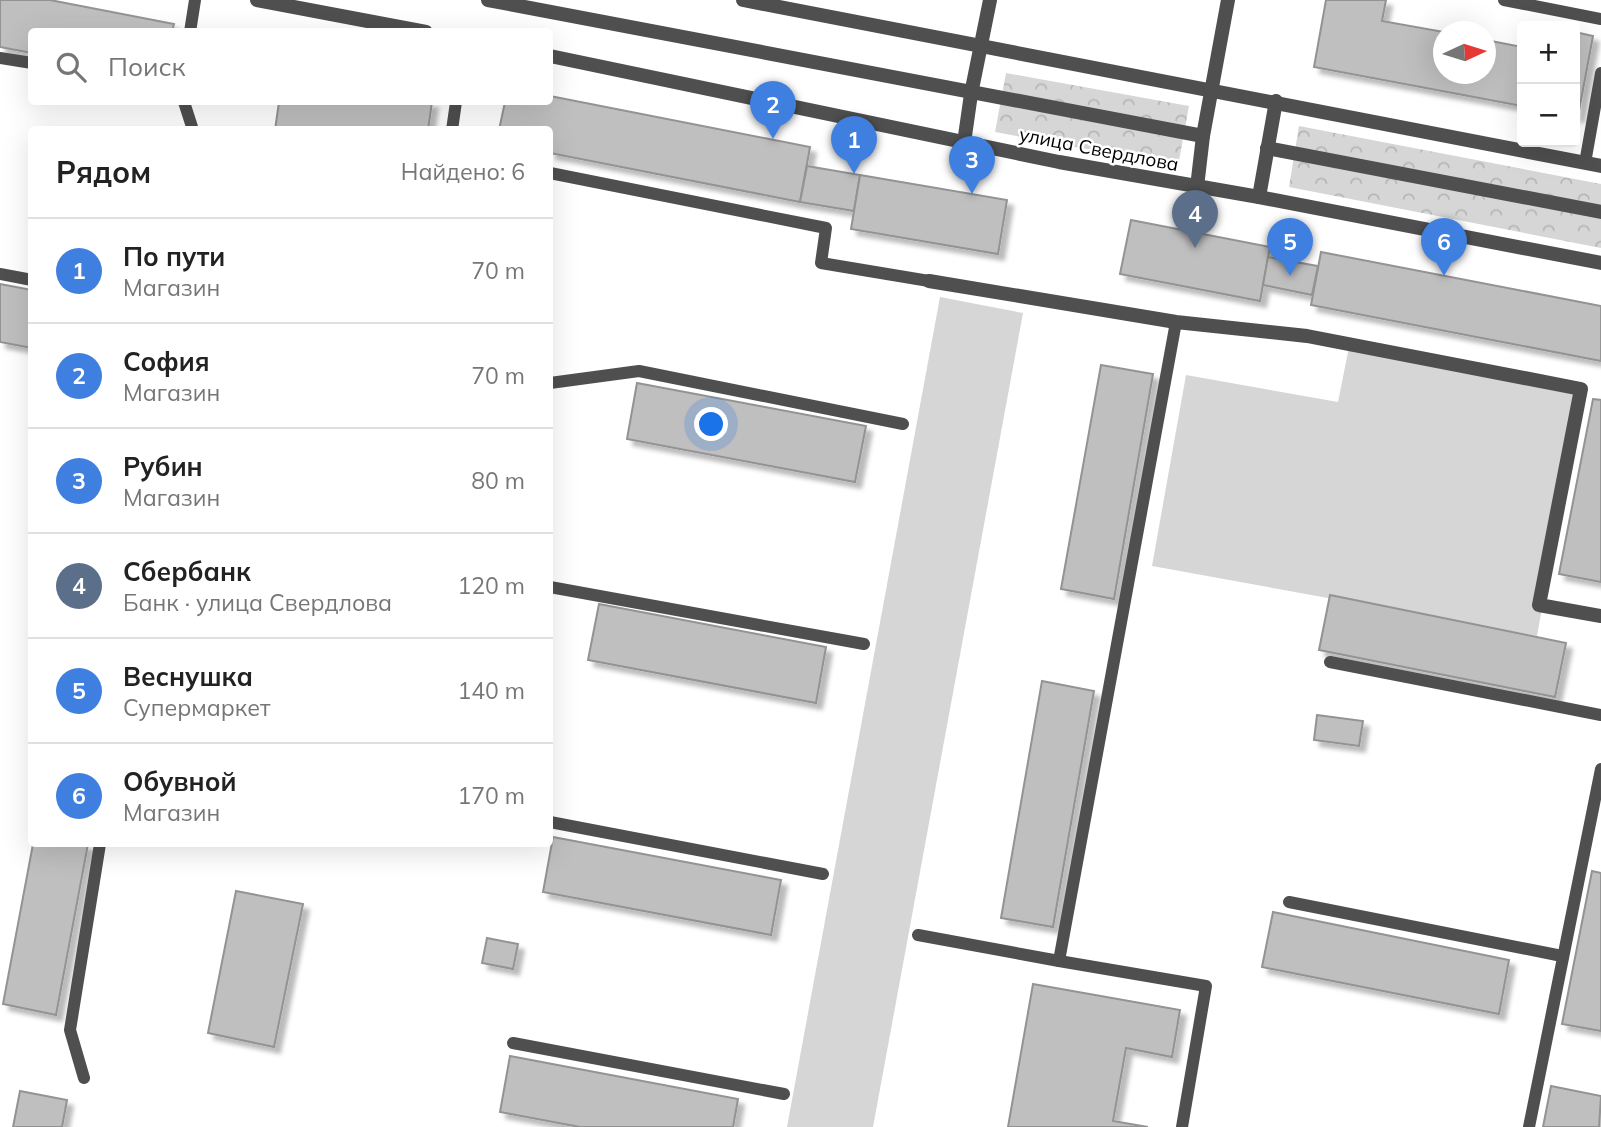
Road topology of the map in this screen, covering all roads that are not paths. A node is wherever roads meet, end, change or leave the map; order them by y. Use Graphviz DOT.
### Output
graph roads {
  1 [pos="195,0"];
  2 [pos="257,0"];
  3 [pos="488,0"];
  4 [pos="743,0"];
  5 [pos="990,0"];
  6 [pos="1228,0"];
  7 [pos="1504,0"];
  8 [pos="1601,19"];
  9 [pos="191,28"];
  10 [pos="405,28"];
  11 [pos="982,46"];
  12 [pos="553,57"];
  13 [pos="0,58"];
  14 [pos="28,63"];
  15 [pos="1601,73"];
  16 [pos="1213,89"];
  17 [pos="971,94"];
  18 [pos="1276,101"];
  19 [pos="185,105"];
  20 [pos="456,105"];
  21 [pos="192,126"];
  22 [pos="453,126"];
  23 [pos="1203,136"];
  24 [pos="964,143"];
  25 [pos="1267,148"];
  26 [pos="1585,163"];
  27 [pos="1601,166"];
  28 [pos="553,174"];
  29 [pos="1198,187"];
  30 [pos="1259,197"];
  31 [pos="1601,212"];
  32 [pos="1601,263"];
  33 [pos="0,274"];
  34 [pos="28,279"];
  35 [pos="929,281"];
  36 [pos="1176,322"];
  37 [pos="553,383"];
  38 [pos="903,424"];
  39 [pos="553,588"];
  40 [pos="1601,616"];
  41 [pos="864,644"];
  42 [pos="1329,662"];
  43 [pos="1601,715"];
  44 [pos="1601,769"];
  45 [pos="553,823"];
  46 [pos="1595,832"];
  47 [pos="100,847"];
  48 [pos="823,874"];
  49 [pos="1289,902"];
  50 [pos="918,935"];
  51 [pos="1562,956"];
  52 [pos="1059,961"];
  53 [pos="513,1043"];
  54 [pos="84,1078"];
  55 [pos="784,1094"];
  56 [pos="1182,1127"];
  57 [pos="1529,1127"];
  1 -- 9 [label="lane"];
  2 -- 10 [label="street"];
  3 -- 17 [label="street"];
  4 -- 11 [label="street"];
  5 -- 11 [label="street"];
  6 -- 16 [label="street"];
  7 -- 8 [label="lane"];
  11 -- 16 [label="street"];
  11 -- 17 [label="street"];
  12 -- 24 [label="street, улица Свердлова"];
  13 -- 14 [label="lane"];
  15 -- 26 [label="lane"];
  16 -- 18 [label="street"];
  16 -- 23 [label="street"];
  17 -- 23 [label="street"];
  17 -- 24 [label="street"];
  18 -- 25 [label="street"];
  18 -- 26 [label="street"];
  19 -- 21 [label="lane"];
  20 -- 22 [label="lane"];
  23 -- 29 [label="street"];
  24 -- 29 [label="street, улица Свердлова"];
  25 -- 30 [label="street"];
  25 -- 31 [label="street"];
  26 -- 27 [label="street"];
  28 -- 35 [label="lane"];
  29 -- 30 [label="street, улица Свердлова"];
  30 -- 32 [label="street, улица Свердлова"];
  33 -- 34 [label="lane"];
  35 -- 36 [label="street"];
  36 -- 40 [label="street"];
  36 -- 52 [label="lane"];
  37 -- 38 [label="lane"];
  39 -- 41 [label="lane"];
  42 -- 43 [label="lane"];
  44 -- 46 [label="lane"];
  45 -- 48 [label="lane"];
  46 -- 51 [label="lane"];
  47 -- 54 [label="lane"];
  49 -- 51 [label="lane"];
  50 -- 52 [label="lane"];
  51 -- 57 [label="lane"];
  52 -- 56 [label="lane"];
  53 -- 55 [label="lane"];
}
